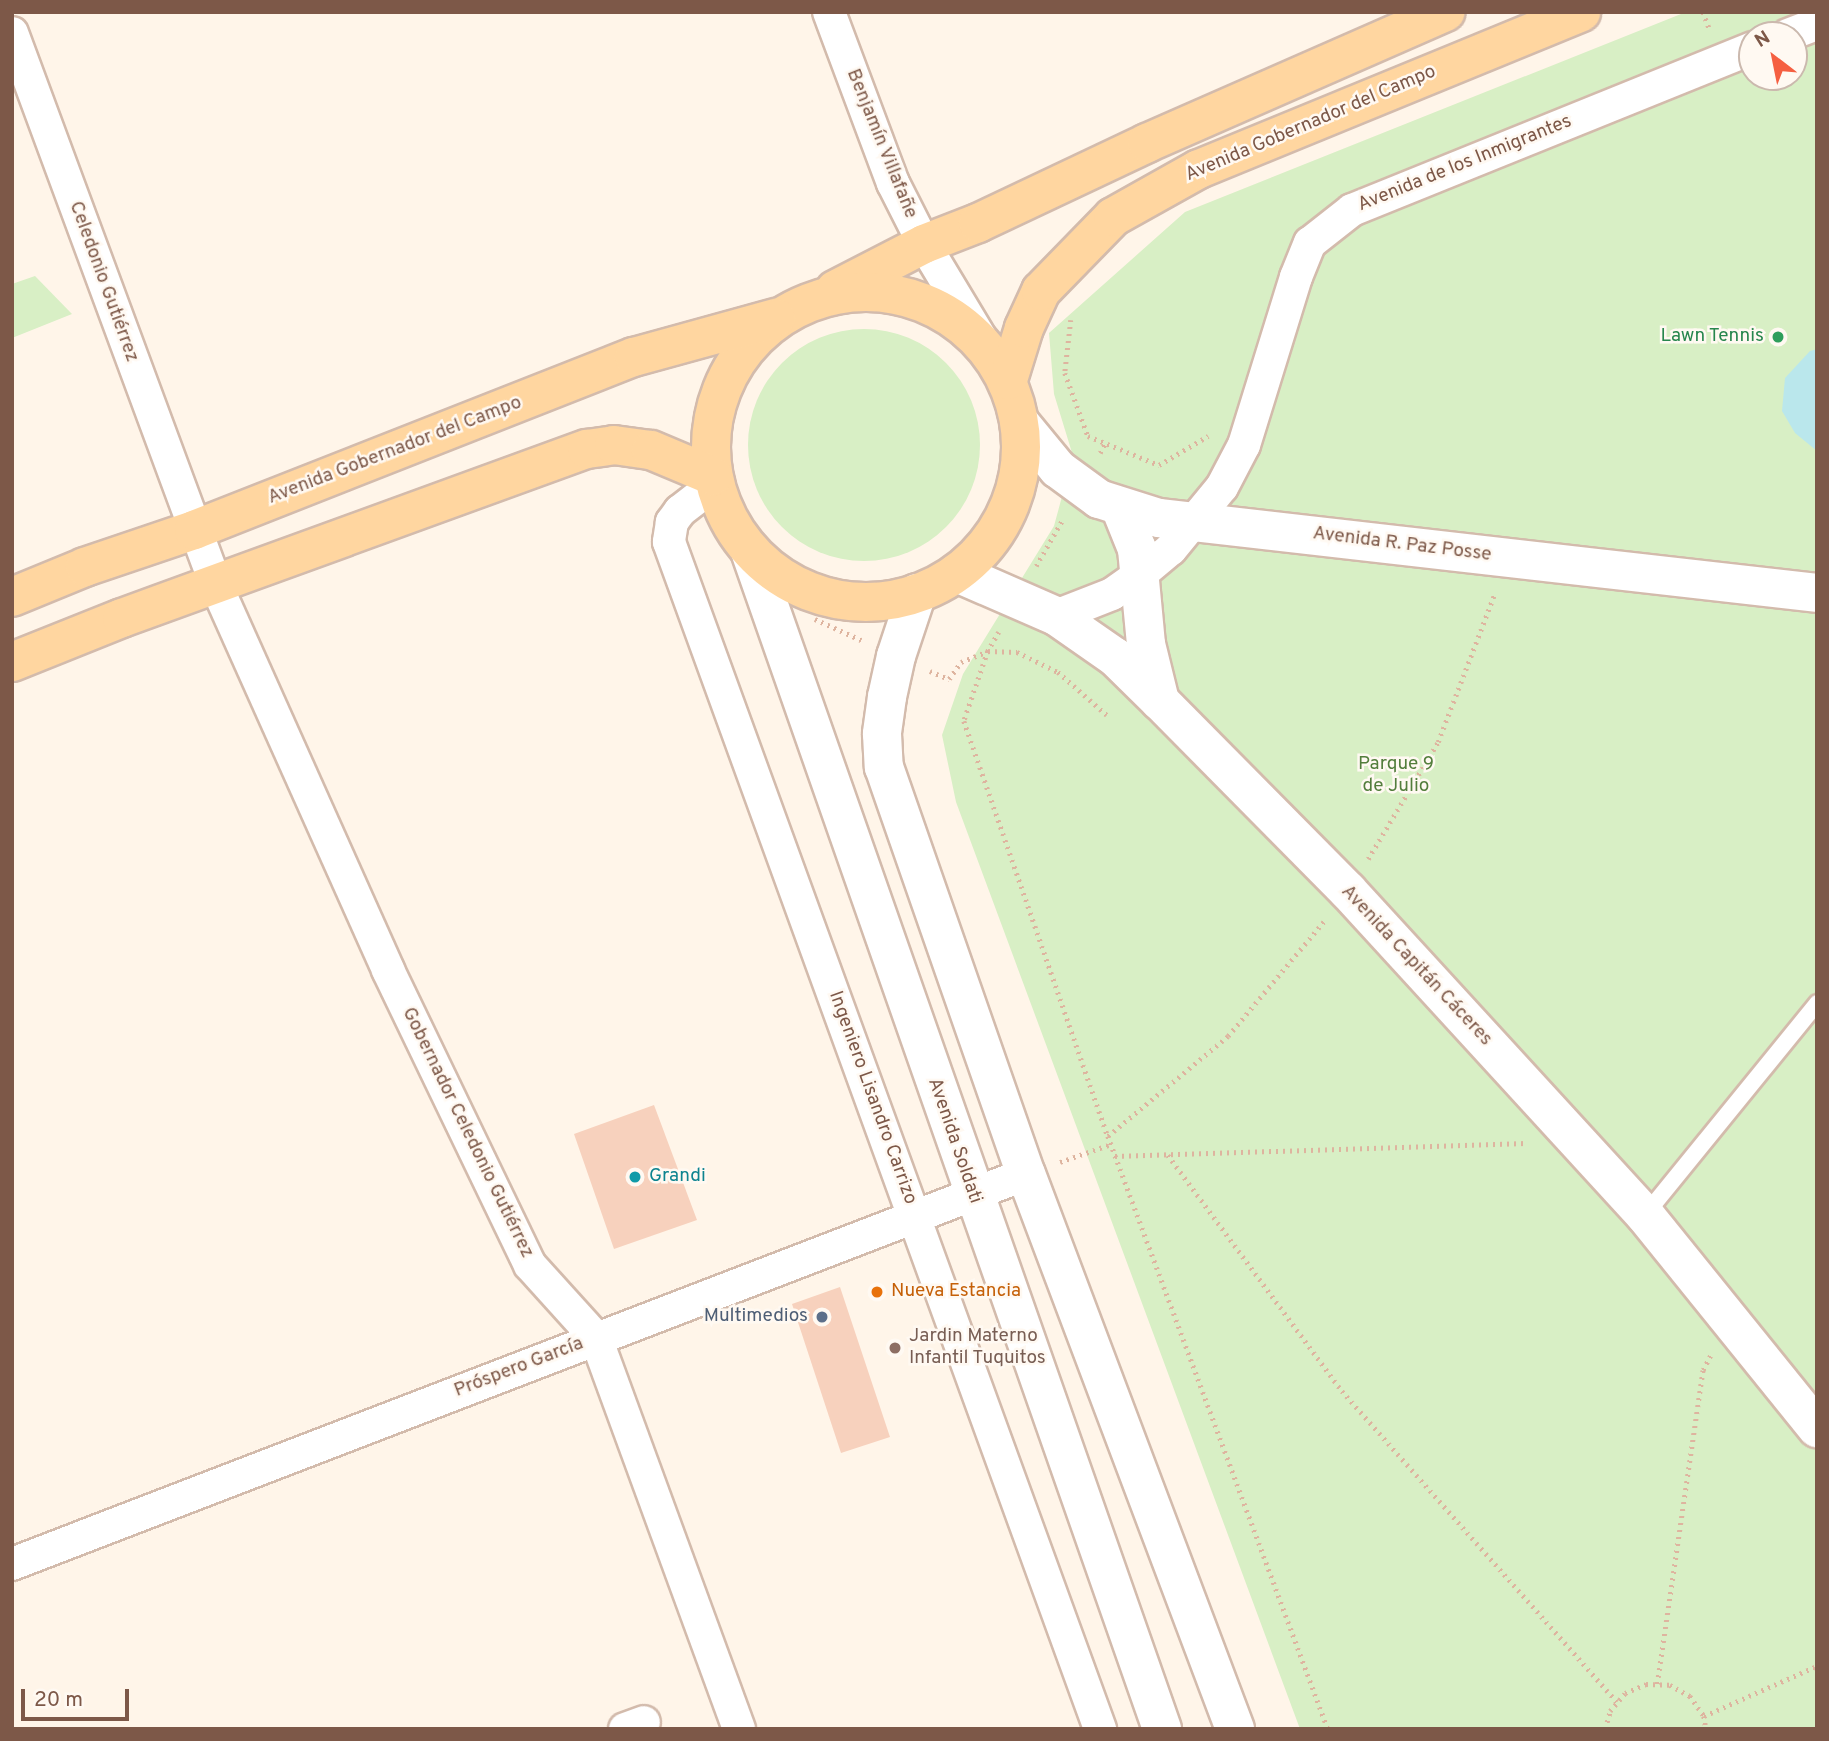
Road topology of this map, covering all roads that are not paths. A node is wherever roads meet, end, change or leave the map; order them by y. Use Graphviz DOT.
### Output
graph roads {
  1 [pos="829,12"];
  2 [pos="1446,12"];
  3 [pos="1581,12"];
  4 [pos="12,33"];
  5 [pos="1738,54"];
  6 [pos="924,244"];
  7 [pos="818,299"];
  8 [pos="781,317"];
  9 [pos="984,344"];
  10 [pos="1008,380"];
  11 [pos="1021,424"];
  12 [pos="714,480"];
  13 [pos="1120,507"];
  14 [pos="1197,520"];
  15 [pos="194,530"];
  16 [pos="750,551"];
  17 [pos="957,573"];
  18 [pos="1141,574"];
  19 [pos="216,585"];
  20 [pos="917,593"];
  21 [pos="1817,593"];
  22 [pos="12,597"];
  23 [pos="1056,616"];
  24 [pos="12,662"];
  25 [pos="1160,701"];
  26 [pos="1817,1003"];
  27 [pos="1026,1174"];
  28 [pos="973,1195"];
  29 [pos="1645,1215"];
  30 [pos="915,1216"];
  31 [pos="596,1338"];
  32 [pos="1817,1428"];
  33 [pos="12,1564"];
  34 [pos="739,1729"];
  35 [pos="1100,1729"];
  36 [pos="1162,1729"];
  37 [pos="1236,1729"];
  1 -- 6 [label="street, Benjamín Villafañe"];
  2 -- 6 [label="main road"];
  3 -- 10 [label="main road, Avenida Gobernador del Campo"];
  4 -- 15 [label="street, Celedonio Gutiérrez"];
  5 -- 14 [label="street, Avenida de los Inmigrantes"];
  6 -- 7 [label="main road"];
  6 -- 9 [label="street, Benjamín Villafañe"];
  7 -- 8 [label="main road"];
  7 -- 9 [label="main road"];
  8 -- 12 [label="main road"];
  8 -- 15 [label="main road, Avenida Gobernador del Campo"];
  9 -- 10 [label="main road"];
  10 -- 11 [label="main road"];
  11 -- 13 [label="main road, Avenida R. Paz Posse"];
  11 -- 17 [label="main road"];
  12 -- 16 [label="main road"];
  12 -- 19 [label="main road"];
  12 -- 30 [label="street, Ingeniero Lisandro Carrizo"];
  13 -- 14 [label="main road, Avenida R. Paz Posse"];
  13 -- 18 [label="main road"];
  14 -- 18 [label="street, Avenida de los Inmigrantes"];
  14 -- 21 [label="main road, Avenida R. Paz Posse"];
  15 -- 19 [label="street, Gobernador Celedonio Gutiérrez"];
  15 -- 22 [label="main road, Avenida Gobernador del Campo"];
  16 -- 20 [label="main road"];
  16 -- 28 [label="main road, Avenida Soldati"];
  17 -- 20 [label="main road"];
  17 -- 23 [label="main road, Avenida Capitán Cáceres"];
  18 -- 23 [label="street, Avenida de los Inmigrantes"];
  18 -- 25 [label="main road"];
  19 -- 24 [label="main road"];
  19 -- 31 [label="street, Gobernador Celedonio Gutiérrez"];
  20 -- 27 [label="main road"];
  23 -- 25 [label="main road, Avenida Capitán Cáceres"];
  25 -- 29 [label="main road, Avenida Capitán Cáceres"];
  26 -- 29 [label="lane"];
  27 -- 28 [label="street, Próspero García"];
  27 -- 37 [label="main road"];
  28 -- 30 [label="street, Próspero García"];
  28 -- 36 [label="main road, Avenida Soldati"];
  29 -- 32 [label="main road, Avenida Capitán Cáceres"];
  30 -- 31 [label="street, Próspero García"];
  30 -- 35 [label="street, Ingeniero Lisandro Carrizo"];
  31 -- 33 [label="street, Próspero García"];
  31 -- 34 [label="street, Gobernador Celedonio Gutiérrez"];
}
